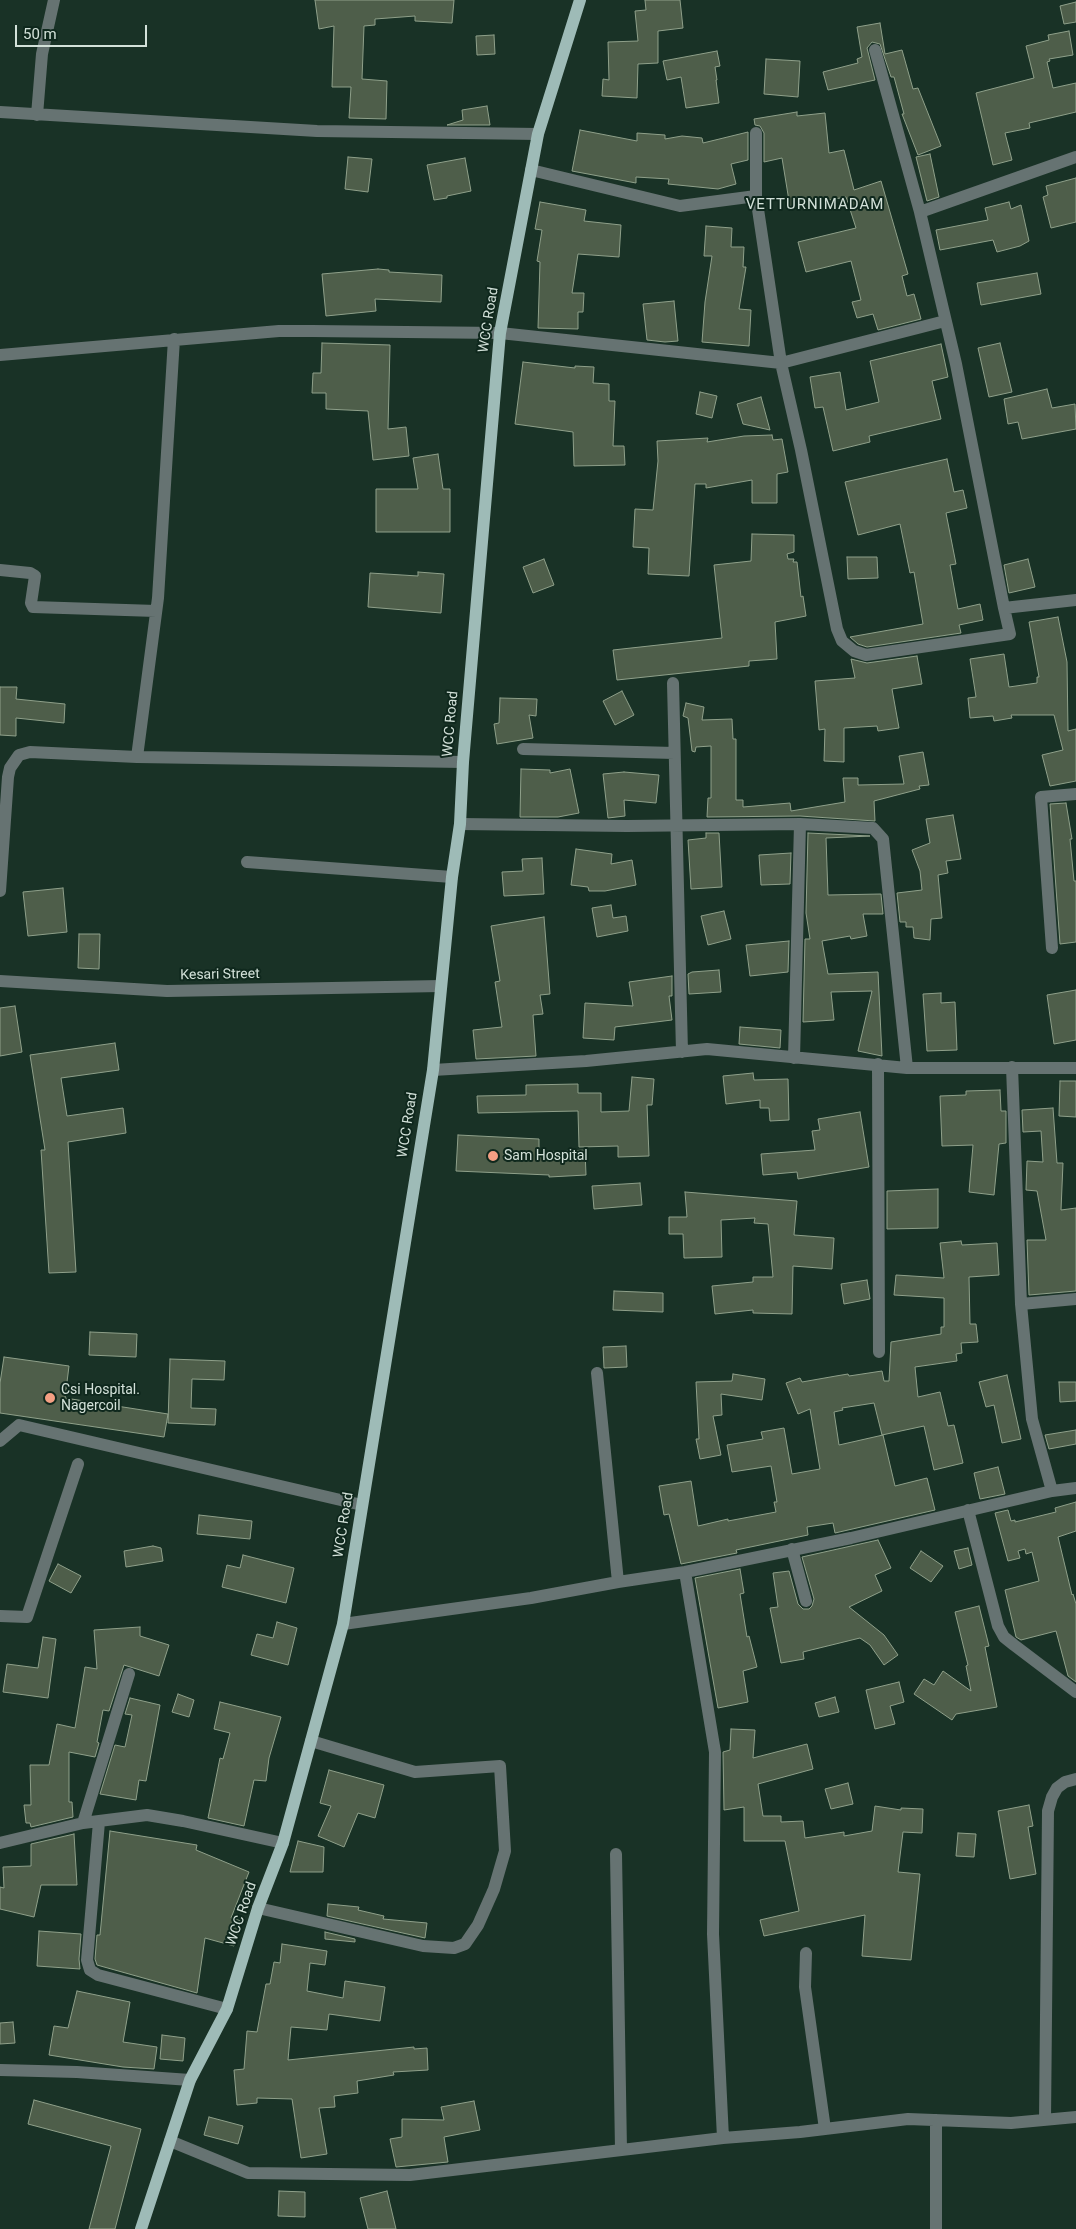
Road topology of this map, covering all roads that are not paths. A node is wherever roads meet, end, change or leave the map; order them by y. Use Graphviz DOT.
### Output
graph roads {
  1 [pos="54,0"];
  2 [pos="580,0"];
  3 [pos="875,50"];
  4 [pos="0,112"];
  5 [pos="37,115"];
  6 [pos="756,133"];
  7 [pos="538,134"];
  8 [pos="1076,157"];
  9 [pos="531,170"];
  10 [pos="756,196"];
  11 [pos="920,212"];
  12 [pos="945,322"];
  13 [pos="500,333"];
  14 [pos="174,339"];
  15 [pos="0,355"];
  16 [pos="781,363"];
  17 [pos="0,570"];
  18 [pos="1076,600"];
  19 [pos="1004,608"];
  20 [pos="156,611"];
  21 [pos="673,683"];
  22 [pos="523,749"];
  23 [pos="674,753"];
  24 [pos="137,757"];
  25 [pos="463,762"];
  26 [pos="1076,794"];
  27 [pos="460,824"];
  28 [pos="800,824"];
  29 [pos="676,825"];
  30 [pos="247,862"];
  31 [pos="452,877"];
  32 [pos="0,891"];
  33 [pos="1052,948"];
  34 [pos="0,981"];
  35 [pos="442,986"];
  36 [pos="682,1052"];
  37 [pos="794,1058"];
  38 [pos="878,1064"];
  39 [pos="1012,1067"];
  40 [pos="907,1068"];
  41 [pos="1076,1068"];
  42 [pos="432,1070"];
  43 [pos="1076,1299"];
  44 [pos="1021,1304"];
  45 [pos="879,1352"];
  46 [pos="597,1374"];
  47 [pos="0,1440"];
  48 [pos="78,1464"];
  49 [pos="1076,1488"];
  50 [pos="1052,1491"];
  51 [pos="362,1505"];
  52 [pos="968,1510"];
  53 [pos="792,1549"];
  54 [pos="685,1572"];
  55 [pos="618,1582"];
  56 [pos="806,1601"];
  57 [pos="0,1616"];
  58 [pos="343,1624"];
  59 [pos="129,1674"];
  60 [pos="1076,1692"];
  61 [pos="311,1742"];
  62 [pos="1076,1779"];
  63 [pos="98,1822"];
  64 [pos="83,1824"];
  65 [pos="0,1843"];
  66 [pos="283,1843"];
  67 [pos="616,1854"];
  68 [pos="258,1908"];
  69 [pos="806,1953"];
  70 [pos="227,2009"];
  71 [pos="0,2070"];
  72 [pos="190,2080"];
  73 [pos="1076,2117"];
  74 [pos="936,2120"];
  75 [pos="1045,2120"];
  76 [pos="825,2129"];
  77 [pos="723,2138"];
  78 [pos="170,2141"];
  79 [pos="621,2150"];
  80 [pos="141,2229"];
  81 [pos="936,2229"];
  1 -- 5 [label="street"];
  2 -- 7 [label="main road, WCC Road"];
  3 -- 11 [label="street"];
  4 -- 5 [label="street"];
  5 -- 7 [label="street"];
  6 -- 10 [label="street"];
  7 -- 9 [label="main road, WCC Road"];
  8 -- 11 [label="street"];
  9 -- 10 [label="street"];
  9 -- 13 [label="main road, WCC Road"];
  10 -- 16 [label="street"];
  11 -- 12 [label="street"];
  12 -- 16 [label="street"];
  12 -- 19 [label="street"];
  13 -- 14 [label="street"];
  13 -- 16 [label="street"];
  13 -- 25 [label="main road, WCC Road"];
  14 -- 15 [label="street"];
  14 -- 20 [label="street"];
  16 -- 19 [label="street"];
  17 -- 20 [label="street"];
  18 -- 19 [label="street"];
  20 -- 24 [label="street"];
  21 -- 23 [label="street"];
  22 -- 23 [label="street"];
  23 -- 29 [label="street"];
  24 -- 25 [label="street"];
  24 -- 32 [label="street"];
  25 -- 27 [label="main road, WCC Road"];
  26 -- 33 [label="street"];
  27 -- 29 [label="street"];
  27 -- 31 [label="main road, WCC Road"];
  28 -- 29 [label="street"];
  28 -- 37 [label="street"];
  28 -- 40 [label="street"];
  29 -- 36 [label="street"];
  30 -- 31 [label="street"];
  31 -- 35 [label="main road, WCC Road"];
  34 -- 35 [label="street, Kesari Street"];
  35 -- 42 [label="main road, WCC Road"];
  36 -- 37 [label="street"];
  36 -- 42 [label="street"];
  37 -- 38 [label="street"];
  38 -- 40 [label="street"];
  38 -- 45 [label="street"];
  39 -- 40 [label="street"];
  39 -- 41 [label="street"];
  39 -- 44 [label="street"];
  42 -- 51 [label="main road, WCC Road"];
  43 -- 44 [label="street"];
  44 -- 50 [label="street"];
  46 -- 55 [label="street"];
  47 -- 51 [label="street"];
  48 -- 57 [label="street"];
  49 -- 50 [label="street"];
  50 -- 52 [label="street"];
  51 -- 58 [label="main road, WCC Road"];
  52 -- 53 [label="street"];
  52 -- 60 [label="street"];
  53 -- 54 [label="street"];
  53 -- 56 [label="street"];
  54 -- 55 [label="street"];
  54 -- 77 [label="street"];
  55 -- 58 [label="street"];
  58 -- 61 [label="main road, WCC Road"];
  59 -- 64 [label="street"];
  61 -- 66 [label="main road, WCC Road"];
  61 -- 68 [label="street"];
  62 -- 75 [label="street"];
  63 -- 64 [label="street"];
  63 -- 66 [label="street"];
  63 -- 70 [label="street"];
  64 -- 65 [label="street"];
  66 -- 68 [label="main road, WCC Road"];
  67 -- 79 [label="street"];
  68 -- 70 [label="main road, WCC Road"];
  69 -- 76 [label="street"];
  70 -- 72 [label="main road, WCC Road"];
  71 -- 72 [label="street"];
  72 -- 78 [label="main road, WCC Road"];
  73 -- 75 [label="street"];
  74 -- 75 [label="street"];
  74 -- 76 [label="street"];
  74 -- 81 [label="street"];
  76 -- 77 [label="street"];
  77 -- 79 [label="street"];
  78 -- 79 [label="street"];
  78 -- 80 [label="main road, WCC Road"];
}
